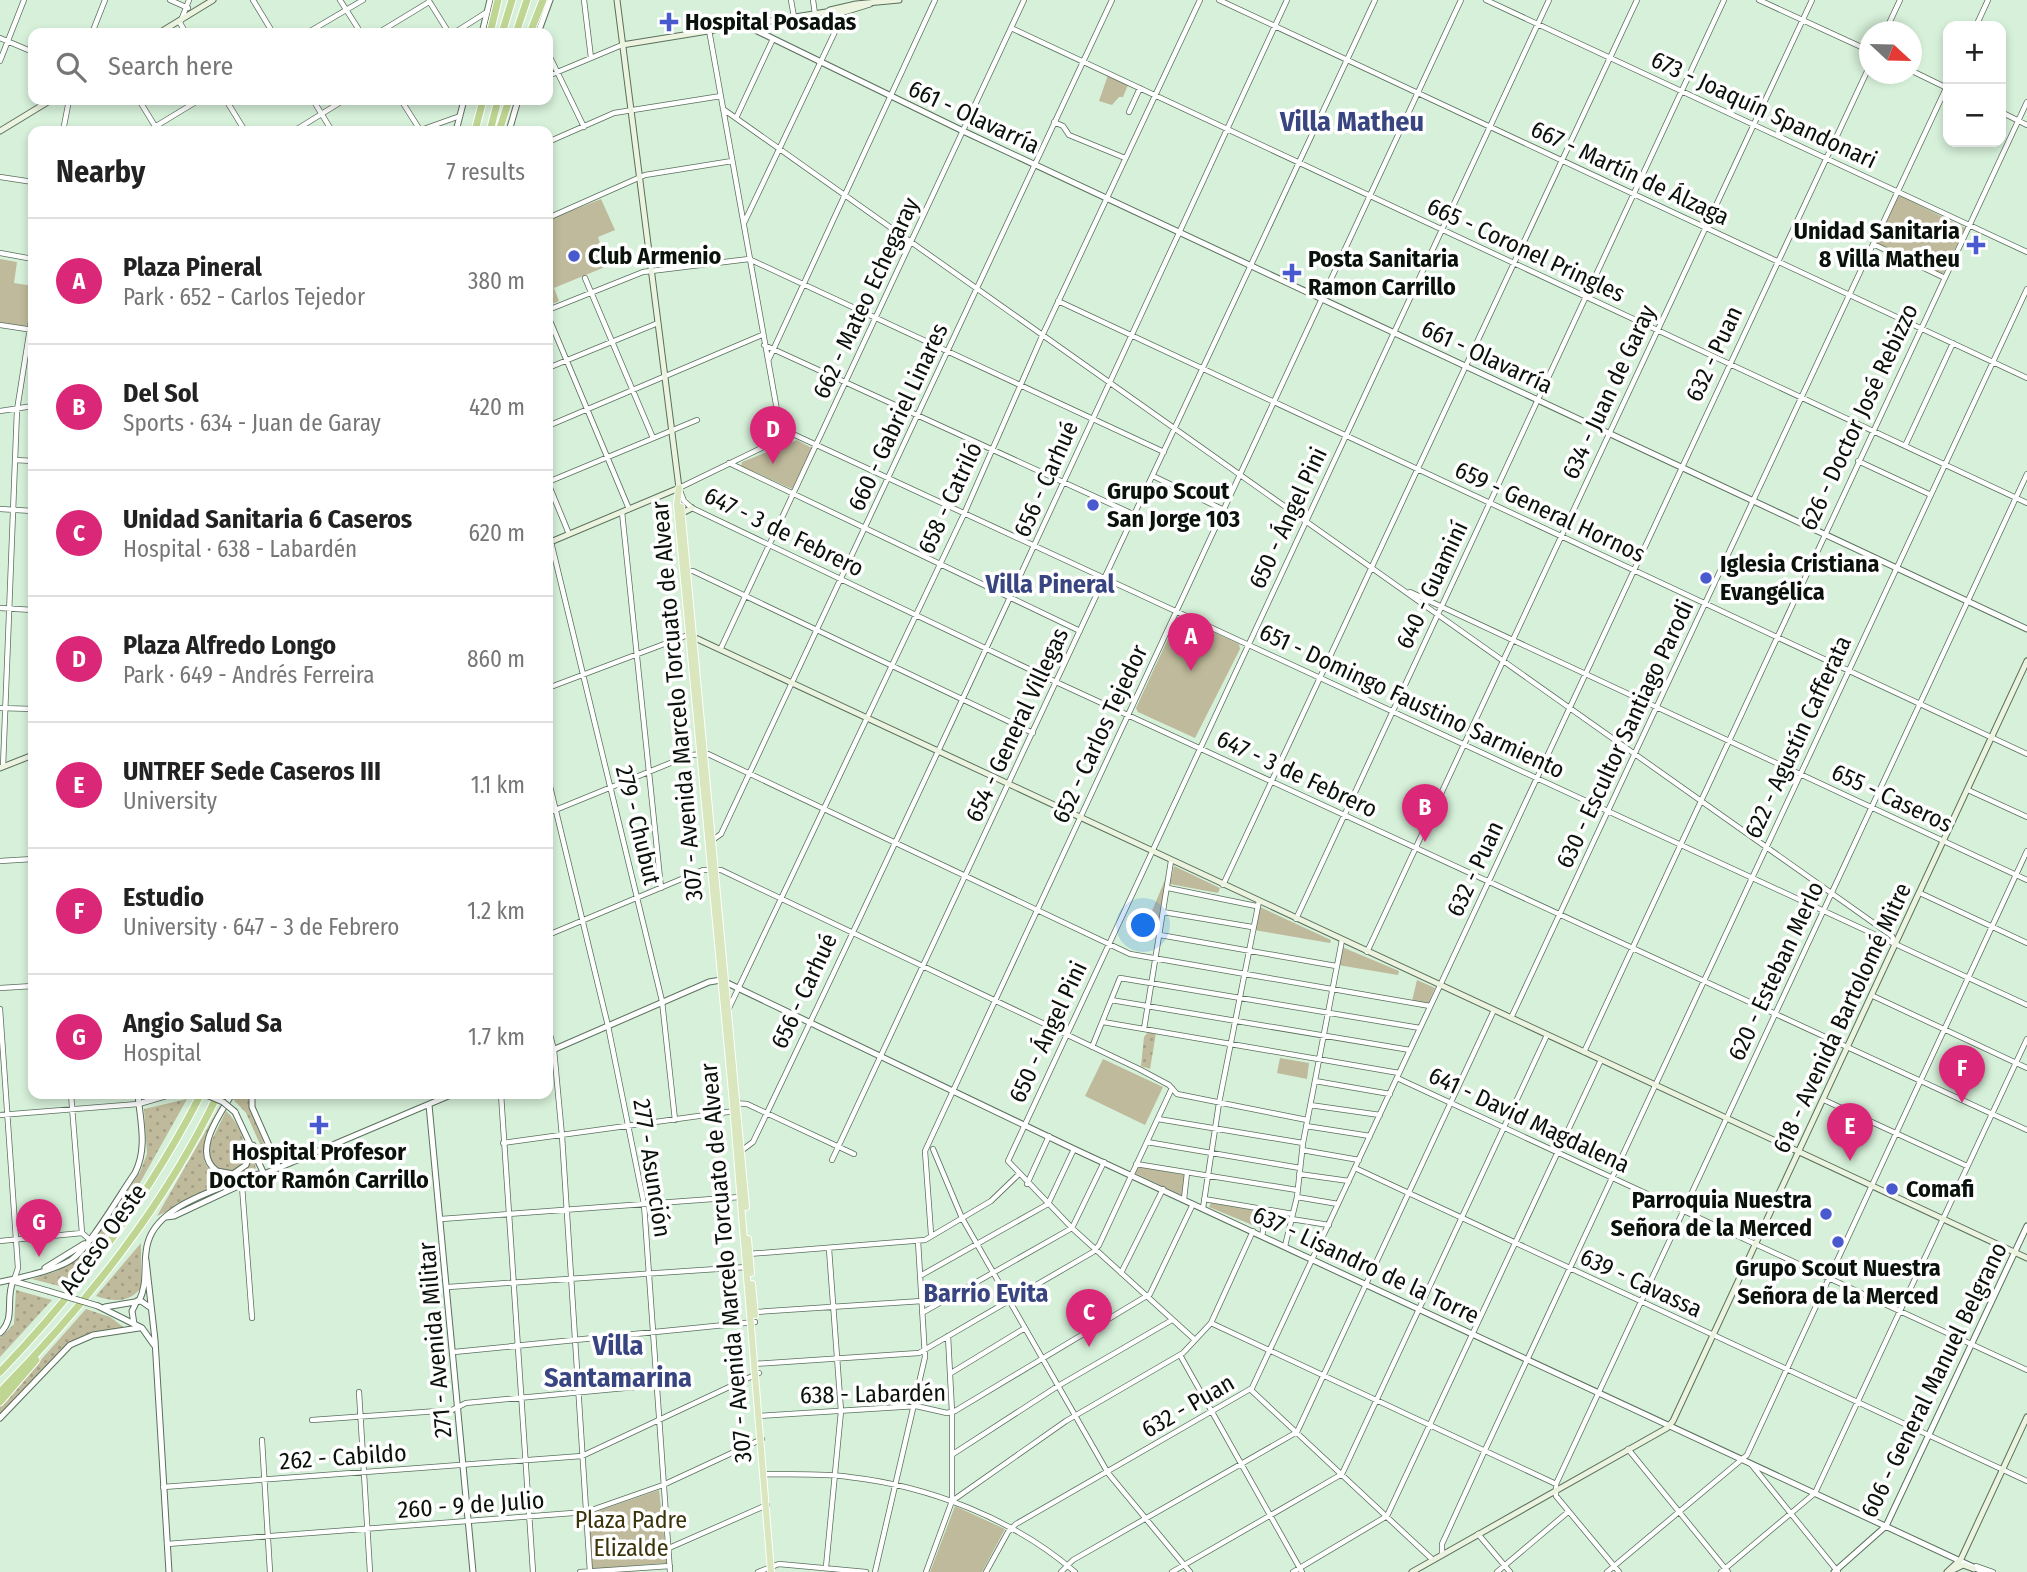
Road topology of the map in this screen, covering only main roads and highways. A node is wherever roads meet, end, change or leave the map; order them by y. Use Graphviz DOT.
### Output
graph roads {
  1 [pos="213,0"];
  2 [pos="498,0"];
  3 [pos="512,0"];
  4 [pos="527,0"];
  5 [pos="542,0"];
  6 [pos="617,0"];
  7 [pos="894,0"];
  8 [pos="852,2"];
  9 [pos="870,4"];
  10 [pos="826,12"];
  11 [pos="167,28"];
  12 [pos="491,28"];
  13 [pos="504,28"];
  14 [pos="518,28"];
  15 [pos="532,28"];
  16 [pos="622,45"];
  17 [pos="43,105"];
  18 [pos="480,105"];
  19 [pos="497,105"];
  20 [pos="507,105"];
  21 [pos="475,126"];
  22 [pos="491,126"];
  23 [pos="501,126"];
  24 [pos="0,131"];
  25 [pos="679,488"];
  26 [pos="692,508"];
  27 [pos="682,513"];
  28 [pos="553,541"];
  29 [pos="685,571"];
  30 [pos="691,636"];
  31 [pos="2027,661"];
  32 [pos="28,757"];
  33 [pos="2,768"];
  34 [pos="724,981"];
  35 [pos="200,1099"];
  36 [pos="216,1099"];
  37 [pos="735,1107"];
  38 [pos="1799,1152"];
  39 [pos="2027,1258"];
  40 [pos="55,1335"];
  41 [pos="30,1340"];
  42 [pos="0,1365"];
  43 [pos="0,1372"];
  44 [pos="0,1392"];
  45 [pos="0,1402"];
  46 [pos="2027,1417"];
  47 [pos="772,1569"];
  48 [pos="1976,1569"];
  49 [pos="1412,1572"];
  50 [pos="1949,1572"];
  1 -- 11 [label="main road"];
  2 -- 12 [label="highway"];
  3 -- 13 [label="highway"];
  4 -- 14 [label="highway"];
  5 -- 15 [label="highway"];
  6 -- 16 [label="main road"];
  7 -- 9 [label="main road"];
  8 -- 9 [label="main road"];
  8 -- 10 [label="main road"];
  9 -- 10 [label="main road"];
  10 -- 16 [label="main road"];
  16 -- 25 [label="main road"];
  17 -- 24 [label="main road"];
  18 -- 21 [label="highway"];
  19 -- 22 [label="highway"];
  20 -- 23 [label="highway"];
  25 -- 27 [label="main road, 307 - Avenida Marcelo Torcuato de Alvear"];
  25 -- 28 [label="main road"];
  25 -- 29 [label="main road, 307 - Avenida Marcelo Torcuato de Alvear"];
  26 -- 27 [label="main road"];
  27 -- 29 [label="main road, 307 - Avenida Marcelo Torcuato de Alvear"];
  29 -- 30 [label="main road, 307 - Avenida Marcelo Torcuato de Alvear"];
  30 -- 34 [label="main road, 307 - Avenida Marcelo Torcuato de Alvear"];
  30 -- 38 [label="main road"];
  31 -- 38 [label="main road, 618 - Avenida Bartolomé Mitre"];
  32 -- 33 [label="main road"];
  34 -- 37 [label="main road, 307 - Avenida Marcelo Torcuato de Alvear"];
  34 -- 37 [label="main road, 307 - Avenida Marcelo Torcuato de Alvear"];
  35 -- 41 [label="highway, Acceso Oeste"];
  36 -- 40 [label="highway, Acceso Oeste"];
  37 -- 47 [label="main road, 307 - Avenida Marcelo Torcuato de Alvear"];
  38 -- 39 [label="main road"];
  38 -- 49 [label="main road, 618 - Avenida Bartolomé Mitre"];
  40 -- 44 [label="highway, Acceso Oeste"];
  40 -- 45 [label="highway"];
  41 -- 42 [label="highway"];
  41 -- 43 [label="highway, Acceso Oeste"];
  46 -- 50 [label="main road"];
  48 -- 50 [label="main road"];
}
